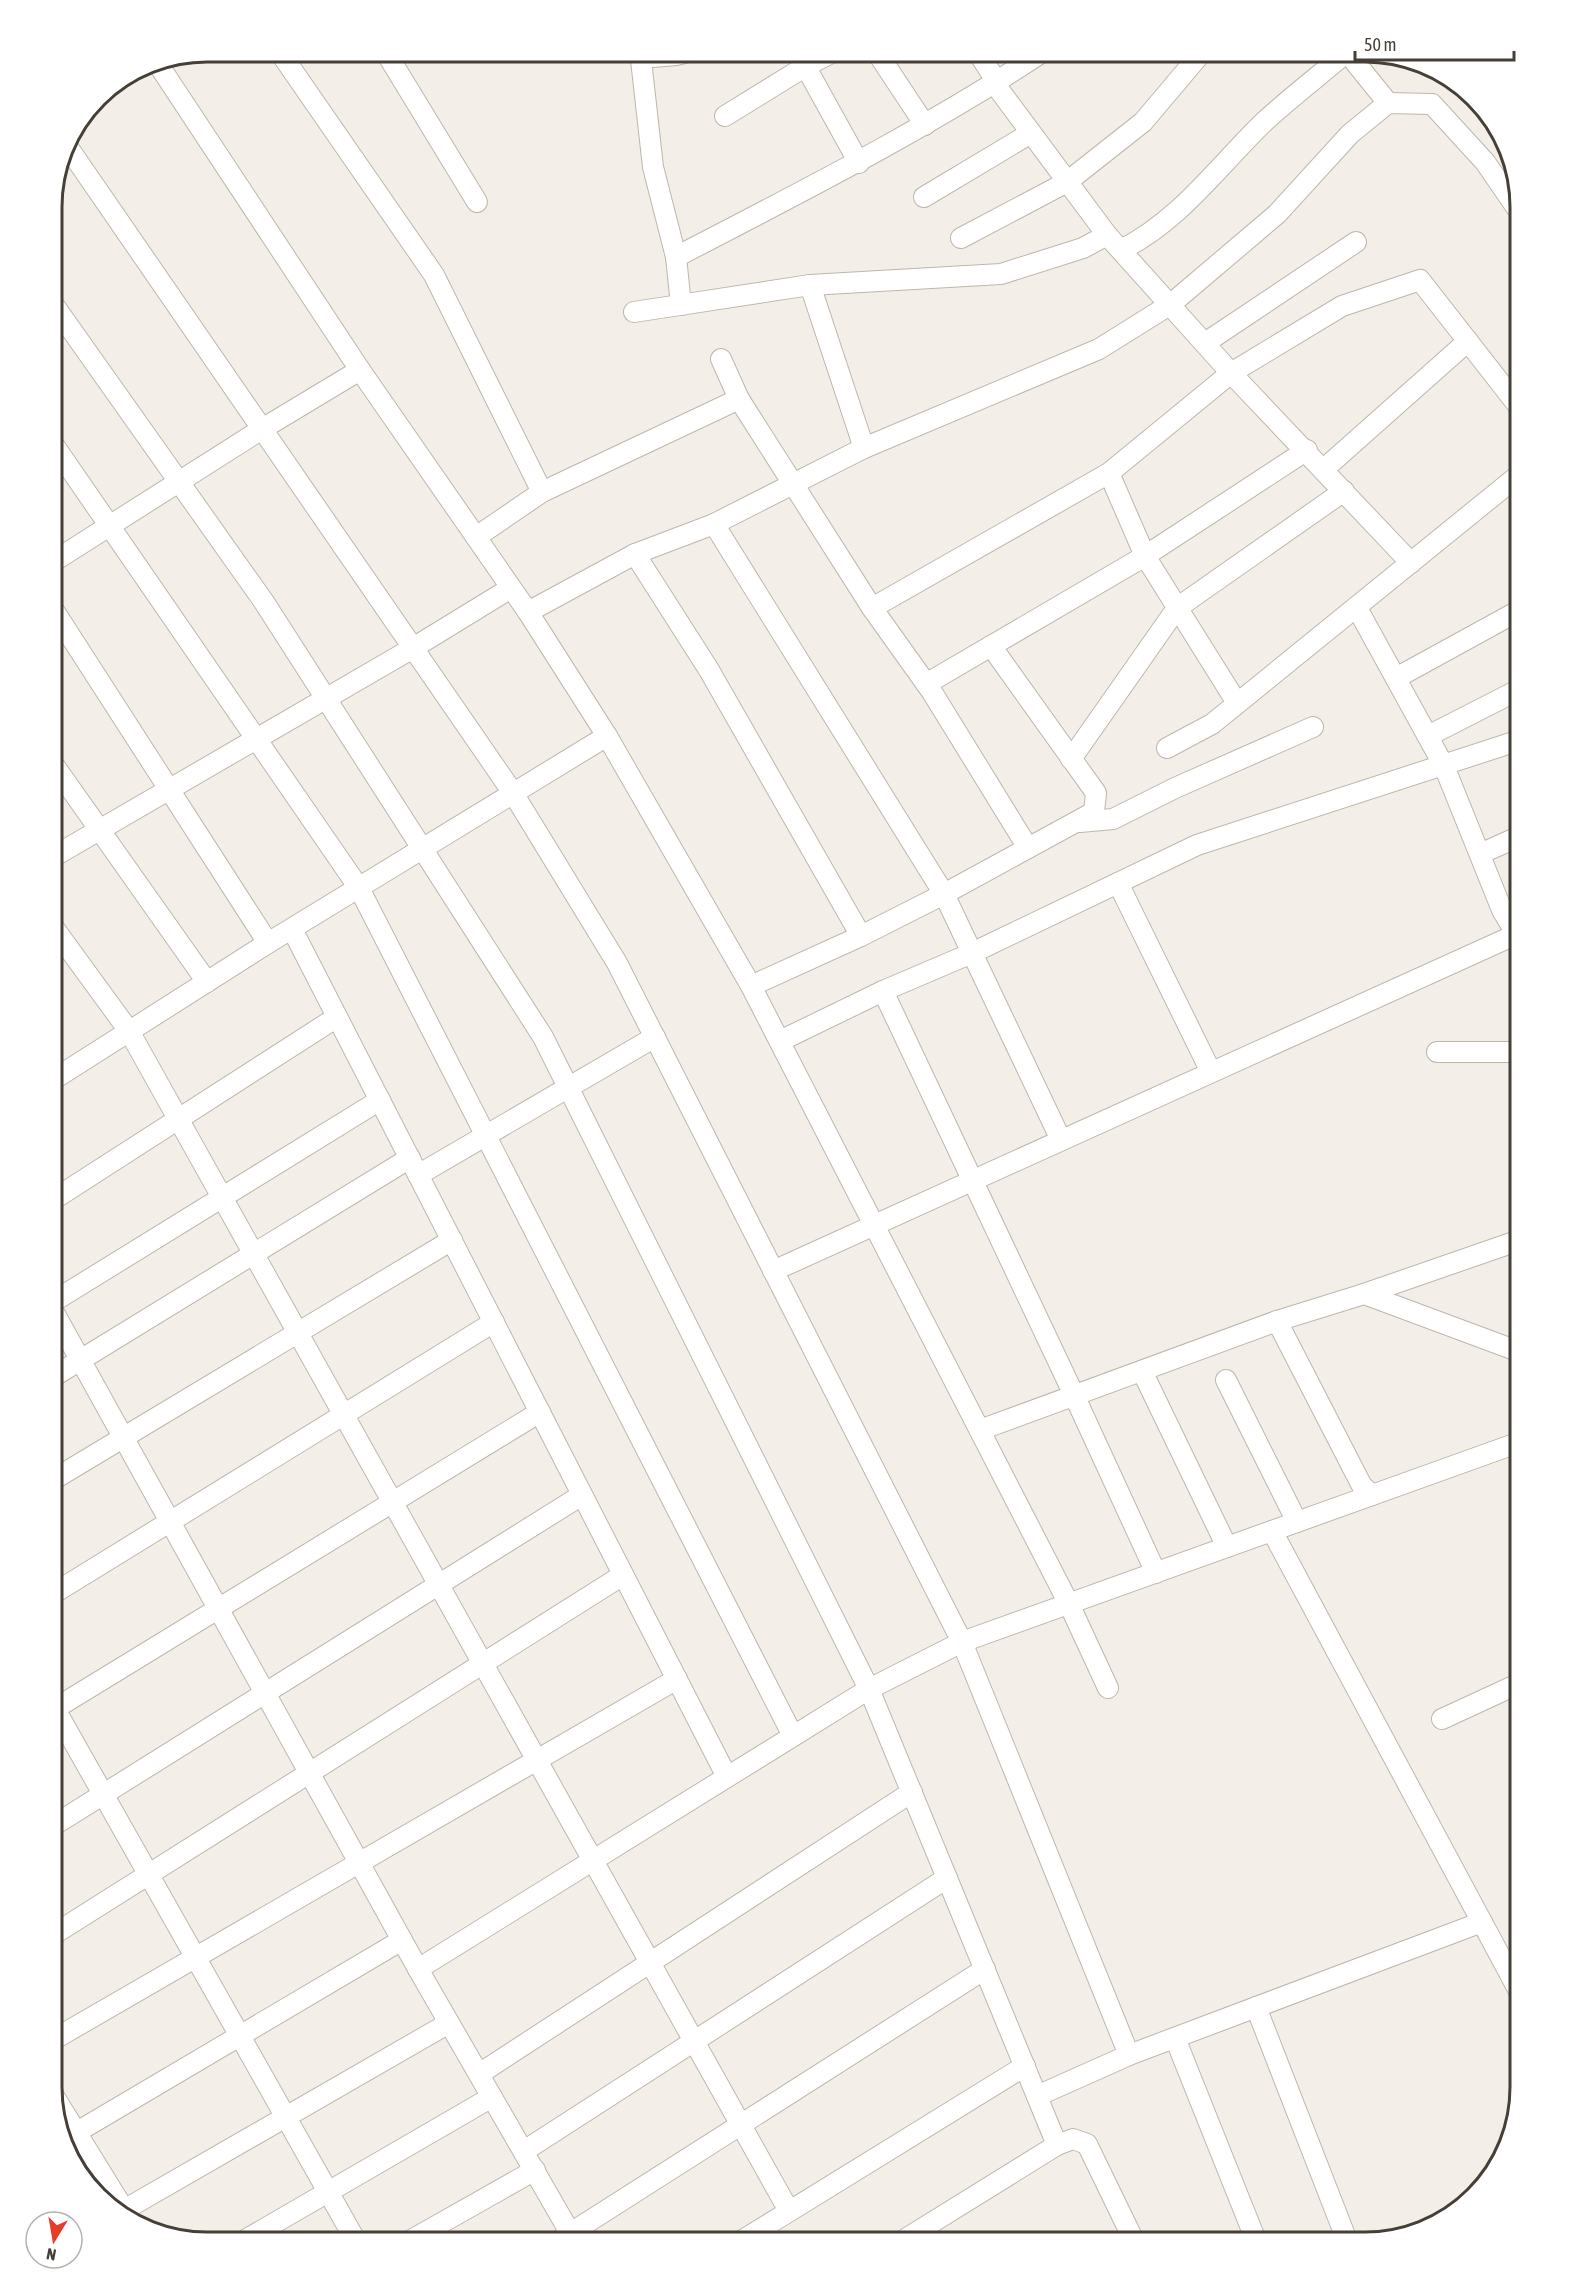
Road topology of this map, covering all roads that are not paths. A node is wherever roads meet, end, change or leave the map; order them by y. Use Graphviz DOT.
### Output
graph roads {
  1 [pos="287,62"];
  2 [pos="392,62"];
  3 [pos="641,62"];
  4 [pos="796,62"];
  5 [pos="803,62"];
  6 [pos="883,62"];
  7 [pos="984,62"];
  8 [pos="1027,62"];
  9 [pos="1194,62"];
  10 [pos="1334,62"];
  11 [pos="1354,62"];
  12 [pos="161,69"];
  13 [pos="997,82"];
  14 [pos="1388,103"];
  15 [pos="725,116"];
  16 [pos="925,125"];
  17 [pos="1031,133"];
  18 [pos="72,153"];
  19 [pos="859,163"];
  20 [pos="1067,182"];
  21 [pos="924,197"];
  22 [pos="1509,197"];
  23 [pos="477,202"];
  24 [pos="1107,235"];
  25 [pos="961,238"];
  26 [pos="1356,242"];
  27 [pos="1121,250"];
  28 [pos="676,257"];
  29 [pos="810,285"];
  30 [pos="1171,304"];
  31 [pos="681,305"];
  32 [pos="634,312"];
  33 [pos="62,317"];
  34 [pos="1468,341"];
  35 [pos="1205,343"];
  36 [pos="722,358"];
  37 [pos="360,370"];
  38 [pos="1231,373"];
  39 [pos="1510,395"];
  40 [pos="739,399"];
  41 [pos="262,429"];
  42 [pos="864,448"];
  43 [pos="1307,450"];
  44 [pos="62,457"];
  45 [pos="1324,469"];
  46 [pos="1109,473"];
  47 [pos="179,482"];
  48 [pos="1510,482"];
  49 [pos="793,483"];
  50 [pos="1344,491"];
  51 [pos="542,492"];
  52 [pos="714,524"];
  53 [pos="110,525"];
  54 [pos="476,537"];
  55 [pos="635,554"];
  56 [pos="62,556"];
  57 [pos="1145,556"];
  58 [pos="1411,563"];
  59 [pos="511,588"];
  60 [pos="872,608"];
  61 [pos="1178,608"];
  62 [pos="1357,608"];
  63 [pos="528,612"];
  64 [pos="1510,615"];
  65 [pos="62,623"];
  66 [pos="992,646"];
  67 [pos="413,648"];
  68 [pos="1396,678"];
  69 [pos="926,684"];
  70 [pos="1510,694"];
  71 [pos="326,698"];
  72 [pos="1238,704"];
  73 [pos="1313,728"];
  74 [pos="607,736"];
  75 [pos="1428,736"];
  76 [pos="257,738"];
  77 [pos="1510,743"];
  78 [pos="1167,748"];
  79 [pos="1071,759"];
  80 [pos="1444,766"];
  81 [pos="62,776"];
  82 [pos="170,790"];
  83 [pos="513,793"];
  84 [pos="1075,822"];
  85 [pos="100,830"];
  86 [pos="1510,840"];
  87 [pos="1028,848"];
  88 [pos="423,849"];
  89 [pos="62,852"];
  90 [pos="1480,854"];
  91 [pos="1119,883"];
  92 [pos="359,888"];
  93 [pos="944,894"];
  94 [pos="1510,906"];
  95 [pos="292,929"];
  96 [pos="861,936"];
  97 [pos="62,939"];
  98 [pos="1510,941"];
  99 [pos="268,943"];
  100 [pos="972,953"];
  101 [pos="207,982"];
  102 [pos="751,986"];
  103 [pos="883,991"];
  104 [pos="337,1017"];
  105 [pos="129,1031"];
  106 [pos="655,1037"];
  107 [pos="780,1041"];
  108 [pos="1437,1052"];
  109 [pos="1510,1052"];
  110 [pos="62,1072"];
  111 [pos="1211,1072"];
  112 [pos="568,1088"];
  113 [pos="380,1100"];
  114 [pos="178,1119"];
  115 [pos="486,1135"];
  116 [pos="1061,1140"];
  117 [pos="414,1167"];
  118 [pos="973,1181"];
  119 [pos="62,1195"];
  120 [pos="222,1198"];
  121 [pos="874,1225"];
  122 [pos="452,1240"];
  123 [pos="1510,1243"];
  124 [pos="254,1254"];
  125 [pos="773,1271"];
  126 [pos="1364,1294"];
  127 [pos="62,1298"];
  128 [pos="1277,1321"];
  129 [pos="494,1322"];
  130 [pos="62,1325"];
  131 [pos="298,1333"];
  132 [pos="1510,1348"];
  133 [pos="81,1360"];
  134 [pos="62,1371"];
  135 [pos="1142,1371"];
  136 [pos="1226,1380"];
  137 [pos="1074,1395"];
  138 [pos="540,1412"];
  139 [pos="344,1415"];
  140 [pos="980,1430"];
  141 [pos="124,1438"];
  142 [pos="1510,1446"];
  143 [pos="62,1475"];
  144 [pos="582,1495"];
  145 [pos="1372,1495"];
  146 [pos="393,1502"];
  147 [pos="170,1521"];
  148 [pos="1297,1522"];
  149 [pos="1272,1531"];
  150 [pos="1227,1547"];
  151 [pos="1156,1573"];
  152 [pos="623,1575"];
  153 [pos="439,1585"];
  154 [pos="62,1587"];
  155 [pos="1069,1604"];
  156 [pos="219,1609"];
  157 [pos="962,1642"];
  158 [pos="483,1664"];
  159 [pos="677,1679"];
  160 [pos="1108,1688"];
  161 [pos="1510,1688"];
  162 [pos="869,1689"];
  163 [pos="266,1693"];
  164 [pos="62,1701"];
  165 [pos="1442,1719"];
  166 [pos="62,1724"];
  167 [pos="793,1736"];
  168 [pos="537,1760"];
  169 [pos="310,1773"];
  170 [pos="727,1777"];
  171 [pos="912,1792"];
  172 [pos="103,1794"];
  173 [pos="62,1820"];
  174 [pos="593,1861"];
  175 [pos="359,1863"];
  176 [pos="148,1874"];
  177 [pos="947,1878"];
  178 [pos="1482,1922"];
  179 [pos="62,1929"];
  180 [pos="402,1940"];
  181 [pos="195,1957"];
  182 [pos="650,1962"];
  183 [pos="418,1969"];
  184 [pos="985,1969"];
  185 [pos="1510,1974"];
  186 [pos="1256,2007"];
  187 [pos="450,2023"];
  188 [pos="62,2035"];
  189 [pos="240,2036"];
  190 [pos="1175,2038"];
  191 [pos="694,2041"];
  192 [pos="1129,2055"];
  193 [pos="1024,2066"];
  194 [pos="479,2074"];
  195 [pos="1037,2096"];
  196 [pos="492,2097"];
  197 [pos="286,2117"];
  198 [pos="741,2125"];
  199 [pos="69,2127"];
  200 [pos="1057,2145"];
  201 [pos="524,2151"];
  202 [pos="535,2170"];
  203 [pos="328,2192"];
  204 [pos="114,2200"];
  205 [pos="122,2205"];
  206 [pos="789,2211"];
  207 [pos="259,2232"];
  208 [pos="351,2232"];
  209 [pos="425,2232"];
  210 [pos="564,2232"];
  211 [pos="580,2232"];
  212 [pos="756,2232"];
  213 [pos="916,2232"];
  214 [pos="1130,2232"];
  215 [pos="1253,2232"];
  216 [pos="1344,2232"];
  1 -- 51 [label="street"];
  2 -- 23 [label="street"];
  3 -- 28 [label="street"];
  4 -- 15 [label="street"];
  5 -- 19 [label="street"];
  6 -- 16 [label="street"];
  7 -- 13 [label="street"];
  8 -- 13 [label="street"];
  9 -- 20 [label="street"];
  10 -- 27 [label="street"];
  11 -- 14 [label="street"];
  12 -- 37 [label="street"];
  13 -- 16 [label="street"];
  13 -- 17 [label="street"];
  14 -- 22 [label="street"];
  14 -- 30 [label="street"];
  16 -- 19 [label="street"];
  17 -- 20 [label="street"];
  17 -- 21 [label="street"];
  18 -- 41 [label="street"];
  19 -- 28 [label="street"];
  20 -- 24 [label="street"];
  20 -- 25 [label="street"];
  24 -- 27 [label="street"];
  24 -- 29 [label="street"];
  26 -- 35 [label="street"];
  27 -- 30 [label="street"];
  28 -- 31 [label="street"];
  29 -- 31 [label="street"];
  29 -- 42 [label="street"];
  30 -- 35 [label="street"];
  30 -- 42 [label="street"];
  31 -- 32 [label="street"];
  33 -- 47 [label="street"];
  34 -- 38 [label="street"];
  34 -- 39 [label="street"];
  34 -- 45 [label="street"];
  35 -- 38 [label="street"];
  36 -- 40 [label="street"];
  37 -- 41 [label="street"];
  37 -- 54 [label="street"];
  38 -- 43 [label="street"];
  38 -- 46 [label="street"];
  40 -- 49 [label="street"];
  40 -- 51 [label="street"];
  41 -- 47 [label="street"];
  41 -- 67 [label="street"];
  42 -- 49 [label="street"];
  43 -- 45 [label="street"];
  43 -- 57 [label="street"];
  44 -- 53 [label="street"];
  45 -- 50 [label="street"];
  46 -- 57 [label="street"];
  46 -- 60 [label="street"];
  47 -- 53 [label="street"];
  47 -- 71 [label="street"];
  48 -- 58 [label="street"];
  49 -- 52 [label="street"];
  49 -- 60 [label="street"];
  50 -- 58 [label="street"];
  50 -- 61 [label="street"];
  51 -- 54 [label="street"];
  52 -- 55 [label="street"];
  52 -- 93 [label="street"];
  53 -- 56 [label="street"];
  53 -- 76 [label="street"];
  54 -- 59 [label="street"];
  55 -- 63 [label="street"];
  55 -- 96 [label="street"];
  57 -- 61 [label="street"];
  57 -- 66 [label="street"];
  58 -- 62 [label="street"];
  59 -- 63 [label="street"];
  59 -- 67 [label="street"];
  60 -- 69 [label="street"];
  61 -- 72 [label="street"];
  61 -- 79 [label="street"];
  62 -- 68 [label="street"];
  62 -- 72 [label="street"];
  63 -- 74 [label="street"];
  64 -- 68 [label="street"];
  65 -- 82 [label="street"];
  66 -- 69 [label="street"];
  66 -- 79 [label="street"];
  67 -- 71 [label="street"];
  67 -- 83 [label="street"];
  68 -- 75 [label="street"];
  69 -- 87 [label="street"];
  70 -- 75 [label="street"];
  71 -- 76 [label="street"];
  71 -- 88 [label="street"];
  72 -- 78 [label="street"];
  73 -- 84 [label="street"];
  74 -- 83 [label="street"];
  74 -- 102 [label="street"];
  75 -- 80 [label="street"];
  76 -- 82 [label="street"];
  76 -- 92 [label="street"];
  77 -- 80 [label="street"];
  79 -- 84 [label="street"];
  80 -- 90 [label="street"];
  80 -- 91 [label="street"];
  81 -- 85 [label="street"];
  82 -- 85 [label="street"];
  82 -- 99 [label="street"];
  83 -- 88 [label="street"];
  83 -- 106 [label="street"];
  84 -- 87 [label="street"];
  85 -- 89 [label="street"];
  85 -- 101 [label="street"];
  86 -- 90 [label="street"];
  87 -- 93 [label="street"];
  88 -- 92 [label="street"];
  88 -- 112 [label="street"];
  90 -- 94 [label="street"];
  91 -- 100 [label="street"];
  91 -- 111 [label="street"];
  92 -- 95 [label="street"];
  92 -- 115 [label="street"];
  93 -- 96 [label="street"];
  93 -- 100 [label="street"];
  95 -- 99 [label="street"];
  95 -- 104 [label="street"];
  96 -- 102 [label="street"];
  97 -- 105 [label="street"];
  98 -- 111 [label="street"];
  99 -- 101 [label="street"];
  100 -- 103 [label="street"];
  100 -- 116 [label="street"];
  101 -- 105 [label="street"];
  102 -- 107 [label="street"];
  103 -- 107 [label="street"];
  103 -- 118 [label="street"];
  104 -- 113 [label="street"];
  104 -- 114 [label="street"];
  105 -- 110 [label="street"];
  105 -- 114 [label="street"];
  106 -- 112 [label="street"];
  106 -- 125 [label="street"];
  107 -- 121 [label="street"];
  108 -- 109 [label="street"];
  111 -- 116 [label="street"];
  112 -- 115 [label="street"];
  112 -- 162 [label="street"];
  113 -- 117 [label="street"];
  113 -- 120 [label="street"];
  114 -- 119 [label="street"];
  114 -- 120 [label="street"];
  115 -- 117 [label="street"];
  115 -- 167 [label="street"];
  116 -- 118 [label="street"];
  117 -- 122 [label="street"];
  117 -- 124 [label="street"];
  118 -- 121 [label="street"];
  118 -- 137 [label="street"];
  120 -- 124 [label="street"];
  120 -- 127 [label="street"];
  121 -- 125 [label="street"];
  121 -- 140 [label="street"];
  122 -- 129 [label="street"];
  122 -- 131 [label="street"];
  123 -- 126 [label="street"];
  124 -- 131 [label="street"];
  124 -- 133 [label="street"];
  125 -- 157 [label="street"];
  126 -- 128 [label="street"];
  126 -- 132 [label="street"];
  128 -- 135 [label="street"];
  128 -- 145 [label="street"];
  129 -- 138 [label="street"];
  129 -- 139 [label="street"];
  130 -- 133 [label="street"];
  131 -- 139 [label="street"];
  131 -- 141 [label="street"];
  133 -- 134 [label="street"];
  133 -- 141 [label="street"];
  135 -- 137 [label="street"];
  135 -- 150 [label="street"];
  136 -- 148 [label="street"];
  137 -- 140 [label="street"];
  137 -- 151 [label="street"];
  138 -- 144 [label="street"];
  138 -- 146 [label="street"];
  139 -- 146 [label="street"];
  139 -- 147 [label="street"];
  140 -- 155 [label="street"];
  141 -- 143 [label="street"];
  141 -- 147 [label="street"];
  142 -- 145 [label="street"];
  144 -- 152 [label="street"];
  144 -- 153 [label="street"];
  145 -- 148 [label="street"];
  146 -- 153 [label="street"];
  146 -- 156 [label="street"];
  147 -- 154 [label="street"];
  147 -- 156 [label="street"];
  148 -- 149 [label="street"];
  149 -- 150 [label="street"];
  149 -- 178 [label="street"];
  150 -- 151 [label="street"];
  151 -- 155 [label="street"];
  152 -- 158 [label="street"];
  152 -- 159 [label="street"];
  153 -- 158 [label="street"];
  153 -- 163 [label="street"];
  155 -- 157 [label="street"];
  155 -- 160 [label="street"];
  156 -- 163 [label="street"];
  156 -- 164 [label="street"];
  157 -- 162 [label="street"];
  157 -- 192 [label="street"];
  158 -- 168 [label="street"];
  158 -- 169 [label="street"];
  159 -- 168 [label="street"];
  159 -- 170 [label="street"];
  161 -- 165 [label="street"];
  162 -- 167 [label="street"];
  162 -- 171 [label="street"];
  163 -- 169 [label="street"];
  163 -- 172 [label="street"];
  166 -- 172 [label="street"];
  167 -- 170 [label="street"];
  168 -- 174 [label="street"];
  168 -- 175 [label="street"];
  169 -- 175 [label="street"];
  169 -- 176 [label="street"];
  170 -- 174 [label="street"];
  171 -- 177 [label="street"];
  171 -- 182 [label="street"];
  172 -- 173 [label="street"];
  172 -- 176 [label="street"];
  174 -- 182 [label="street"];
  174 -- 183 [label="street"];
  175 -- 180 [label="street"];
  175 -- 181 [label="street"];
  176 -- 179 [label="street"];
  176 -- 181 [label="street"];
  177 -- 184 [label="street"];
  177 -- 191 [label="street"];
  178 -- 185 [label="street"];
  178 -- 186 [label="street"];
  180 -- 183 [label="street"];
  180 -- 189 [label="street"];
  181 -- 188 [label="street"];
  181 -- 189 [label="street"];
  182 -- 191 [label="street"];
  182 -- 194 [label="street"];
  183 -- 187 [label="street"];
  184 -- 193 [label="street"];
  184 -- 198 [label="street"];
  186 -- 190 [label="street"];
  186 -- 216 [label="street"];
  187 -- 194 [label="street"];
  187 -- 197 [label="street"];
  189 -- 197 [label="street"];
  189 -- 199 [label="street"];
  190 -- 192 [label="street"];
  190 -- 215 [label="street"];
  191 -- 198 [label="street"];
  191 -- 201 [label="street"];
  192 -- 195 [label="street"];
  193 -- 195 [label="street"];
  193 -- 206 [label="street"];
  194 -- 196 [label="street"];
  195 -- 200 [label="street"];
  196 -- 201 [label="street"];
  196 -- 203 [label="street"];
  197 -- 203 [label="street"];
  197 -- 205 [label="street"];
  198 -- 206 [label="street"];
  198 -- 211 [label="street"];
  199 -- 204 [label="street"];
  200 -- 213 [label="street"];
  200 -- 214 [label="street"];
  201 -- 202 [label="street"];
  202 -- 209 [label="street"];
  202 -- 210 [label="street"];
  203 -- 207 [label="street"];
  203 -- 208 [label="street"];
  206 -- 212 [label="street"];
}
